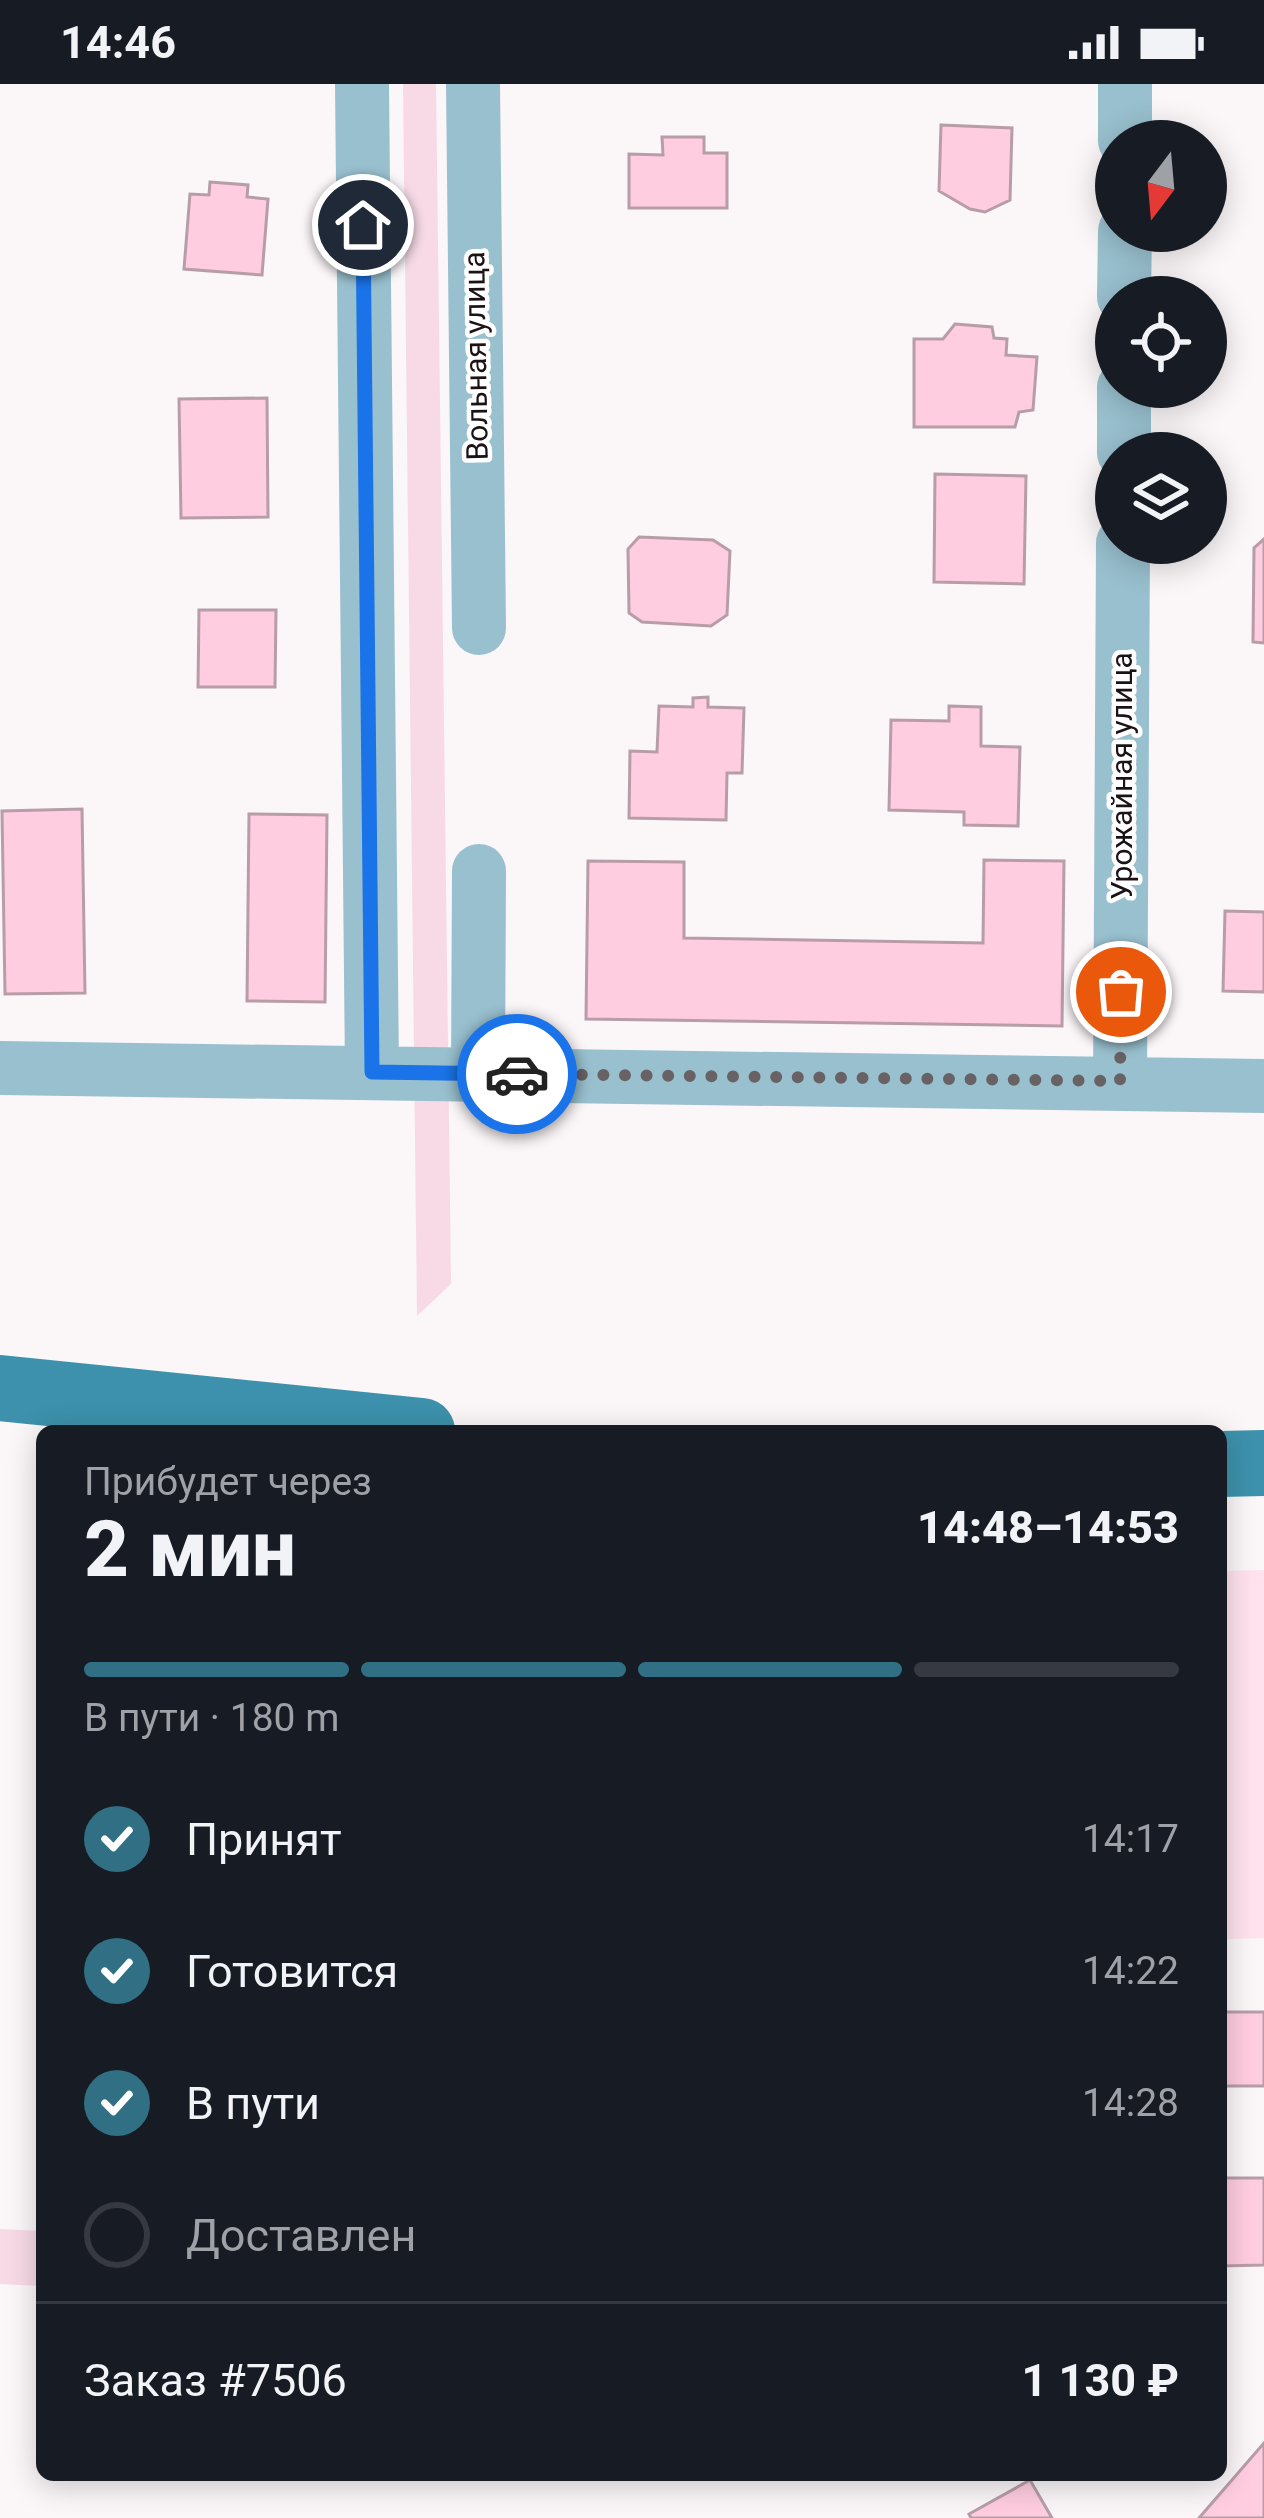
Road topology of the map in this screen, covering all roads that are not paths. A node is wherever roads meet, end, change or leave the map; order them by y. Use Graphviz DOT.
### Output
graph roads {
  1 [pos="362,84"];
  2 [pos="473,84"];
  3 [pos="1125,84"];
  4 [pos="1125,120"];
  5 [pos="1123,564"];
  6 [pos="479,628"];
  7 [pos="479,871"];
  8 [pos="0,1068"];
  9 [pos="372,1072"];
  10 [pos="478,1073"];
  11 [pos="1120,1081"];
  12 [pos="1264,1086"];
  13 [pos="0,1388"];
  14 [pos="363,1425"];
  15 [pos="1264,1463"];
  16 [pos="1227,1464"];
  1 -- 9 [label="street"];
  2 -- 6 [label="street, Вольная улица"];
  3 -- 4 [label="street"];
  5 -- 11 [label="street, Урожайная улица"];
  7 -- 10 [label="street"];
  8 -- 9 [label="street"];
  9 -- 10 [label="street"];
  10 -- 11 [label="street"];
  11 -- 12 [label="street"];
  13 -- 14 [label="main road"];
  15 -- 16 [label="main road"];
}
